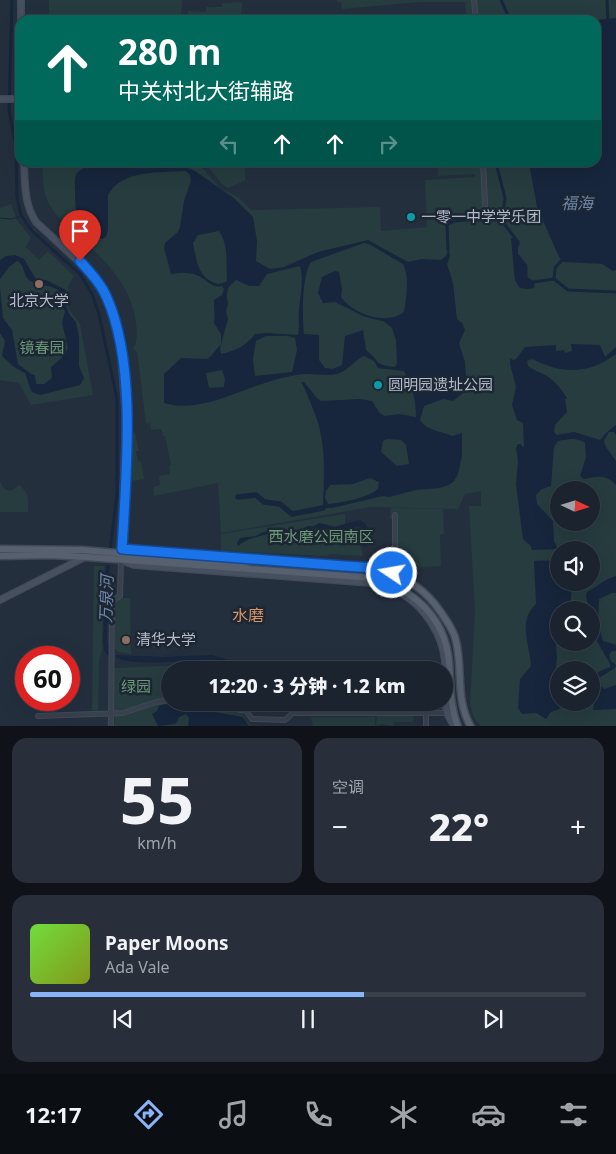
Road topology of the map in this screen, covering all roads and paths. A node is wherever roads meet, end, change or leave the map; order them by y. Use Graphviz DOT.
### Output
graph roads {
  1 [pos="21,0"];
  2 [pos="474,0"];
  3 [pos="21,15"];
  4 [pos="476,15"];
  5 [pos="24,167"];
  6 [pos="483,167"];
  7 [pos="486,223"];
  8 [pos="395,515"];
  9 [pos="0,549"];
  10 [pos="167,553"];
  11 [pos="103,555"];
  12 [pos="121,555"];
  13 [pos="0,556"];
  14 [pos="63,556"];
  15 [pos="86,557"];
  16 [pos="178,559"];
  17 [pos="256,560"];
  18 [pos="61,568"];
  19 [pos="392,573"];
  20 [pos="0,600"];
  21 [pos="161,701"];
  22 [pos="246,711"];
  23 [pos="109,712"];
  24 [pos="426,713"];
  25 [pos="450,713"];
  26 [pos="38,716"];
  27 [pos="111,726"];
  28 [pos="426,726"];
  29 [pos="454,726"];
  30 [pos="458,726"];
  31 [pos="471,726"];
  1 -- 3 [label="main road"];
  2 -- 4 [label="street"];
  5 -- 12 [label="main road"];
  6 -- 7 [label="street"];
  8 -- 19 [label="street"];
  9 -- 11 [label="main road"];
  10 -- 12 [label="main road"];
  10 -- 16 [label="main road"];
  10 -- 17 [label="main road"];
  11 -- 12 [label="main road"];
  11 -- 15 [label="main road"];
  12 -- 16 [label="main road"];
  12 -- 23 [label="street"];
  12 -- 25 [label="main road"];
  13 -- 14 [label="main road"];
  14 -- 15 [label="main road"];
  14 -- 18 [label="main road"];
  15 -- 18 [label="main road"];
  16 -- 17 [label="main road"];
  17 -- 19 [label="main road"];
  18 -- 20 [label="main road"];
  19 -- 31 [label="main road"];
  21 -- 23 [label="street"];
  22 -- 24 [label="street"];
  23 -- 26 [label="street"];
  23 -- 27 [label="street"];
  24 -- 25 [label="street"];
  24 -- 28 [label="street"];
  25 -- 29 [label="main road"];
  25 -- 30 [label="main road"];
}
